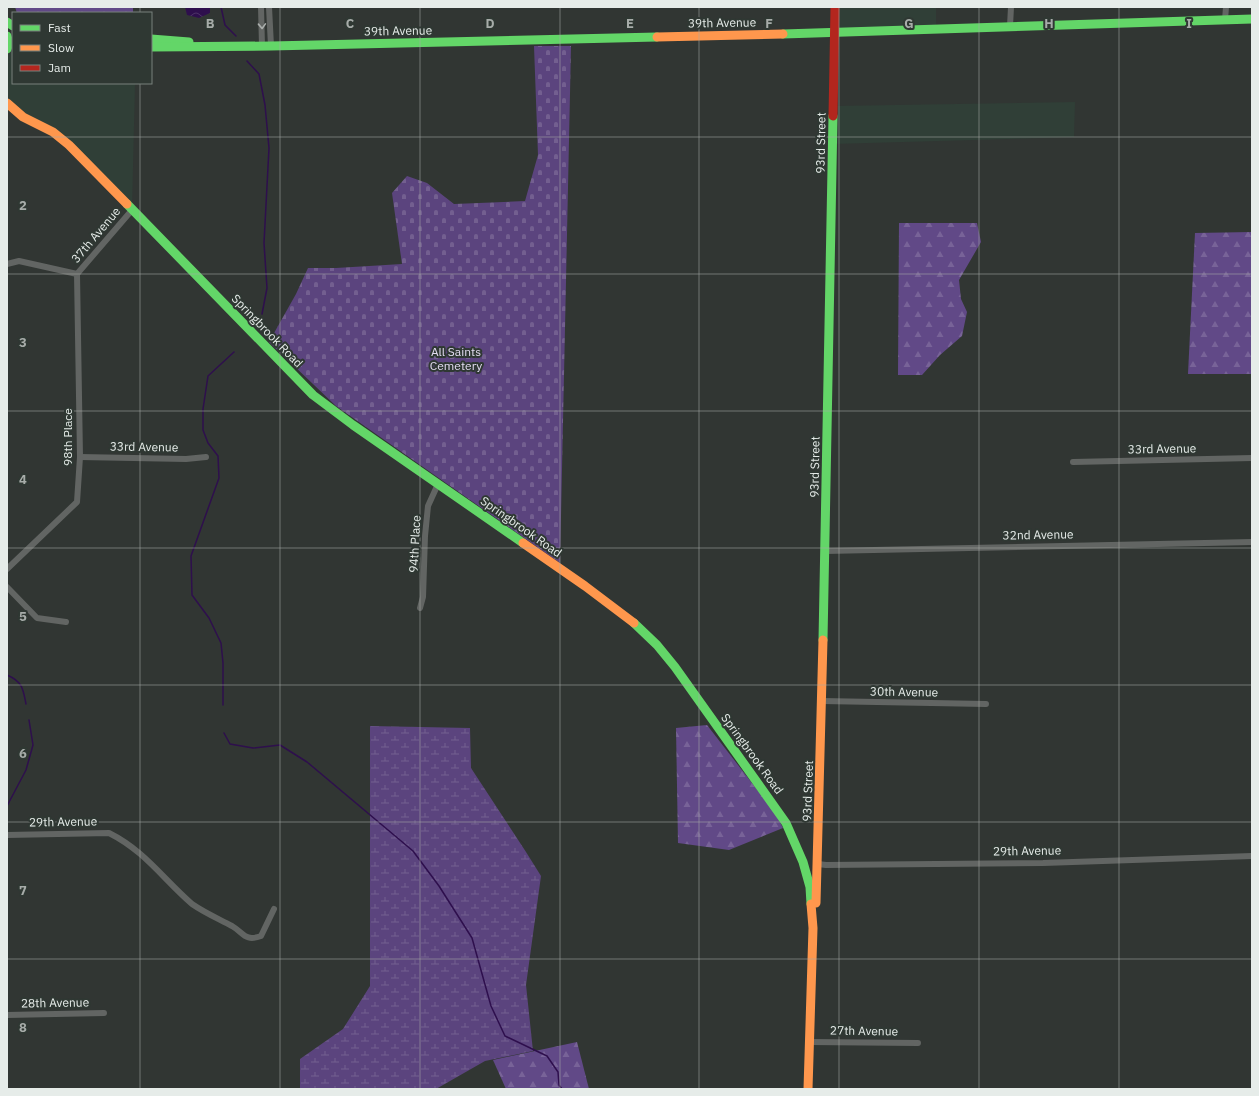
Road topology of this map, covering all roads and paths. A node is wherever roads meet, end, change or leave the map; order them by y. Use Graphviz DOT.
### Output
graph roads {
  1 [pos="261,7"];
  2 [pos="269,7"];
  3 [pos="835,7"];
  4 [pos="1010,7"];
  5 [pos="1226,7"];
  6 [pos="1252,19"];
  7 [pos="1225,20"];
  8 [pos="1010,26"];
  9 [pos="835,32"];
  10 [pos="7,36"];
  11 [pos="152,39"];
  12 [pos="216,46"];
  13 [pos="267,46"];
  14 [pos="152,47"];
  15 [pos="7,49"];
  16 [pos="7,103"];
  17 [pos="132,210"];
  18 [pos="7,264"];
  19 [pos="77,274"];
  20 [pos="80,457"];
  21 [pos="206,457"];
  22 [pos="1252,458"];
  23 [pos="1073,462"];
  24 [pos="438,484"];
  25 [pos="1252,542"];
  26 [pos="825,551"];
  27 [pos="7,569"];
  28 [pos="7,587"];
  29 [pos="420,608"];
  30 [pos="66,622"];
  31 [pos="822,702"];
  32 [pos="986,704"];
  33 [pos="7,835"];
  34 [pos="1252,856"];
  35 [pos="803,862"];
  36 [pos="818,864"];
  37 [pos="274,909"];
  38 [pos="813,928"];
  39 [pos="104,1013"];
  40 [pos="7,1015"];
  41 [pos="809,1042"];
  42 [pos="918,1043"];
  43 [pos="808,1089"];
  1 -- 13 [label="street, one-way"];
  2 -- 13 [label="street"];
  3 -- 9 [label="street, 93rd Street"];
  4 -- 8 [label="street"];
  5 -- 7 [label="street"];
  6 -- 7 [label="street, 39th Avenue"];
  7 -- 8 [label="street, 39th Avenue"];
  8 -- 9 [label="street, 39th Avenue"];
  9 -- 13 [label="street, 39th Avenue"];
  9 -- 26 [label="street, 93rd Street"];
  10 -- 15 [label="street"];
  11 -- 12 [label="street, 39th Avenue"];
  12 -- 13 [label="street, 39th Avenue"];
  12 -- 14 [label="street, 39th Avenue"];
  16 -- 17 [label="street, Springbrook Road"];
  17 -- 19 [label="street, 37th Avenue"];
  17 -- 24 [label="street, Springbrook Road"];
  18 -- 19 [label="street, 37th Avenue"];
  19 -- 20 [label="street, 98th Place"];
  20 -- 21 [label="street, 33rd Avenue"];
  20 -- 27 [label="street, 98th Place"];
  22 -- 23 [label="street, 33rd Avenue"];
  24 -- 29 [label="street, 94th Place"];
  24 -- 35 [label="street, Springbrook Road"];
  25 -- 26 [label="street, 32nd Avenue"];
  26 -- 31 [label="street, 93rd Street"];
  28 -- 30 [label="street"];
  31 -- 32 [label="street, 30th Avenue"];
  31 -- 36 [label="street, 93rd Street"];
  33 -- 37 [label="street, 29th Avenue"];
  34 -- 36 [label="street, 29th Avenue"];
  35 -- 36 [label="street, 29th Avenue"];
  35 -- 38 [label="street, Springbrook Road"];
  36 -- 38 [label="street, 93rd Street"];
  38 -- 41 [label="street, Springbrook Road"];
  39 -- 40 [label="street, 28th Avenue"];
  41 -- 42 [label="street, 27th Avenue"];
  41 -- 43 [label="street, Springbrook Road"];
}
